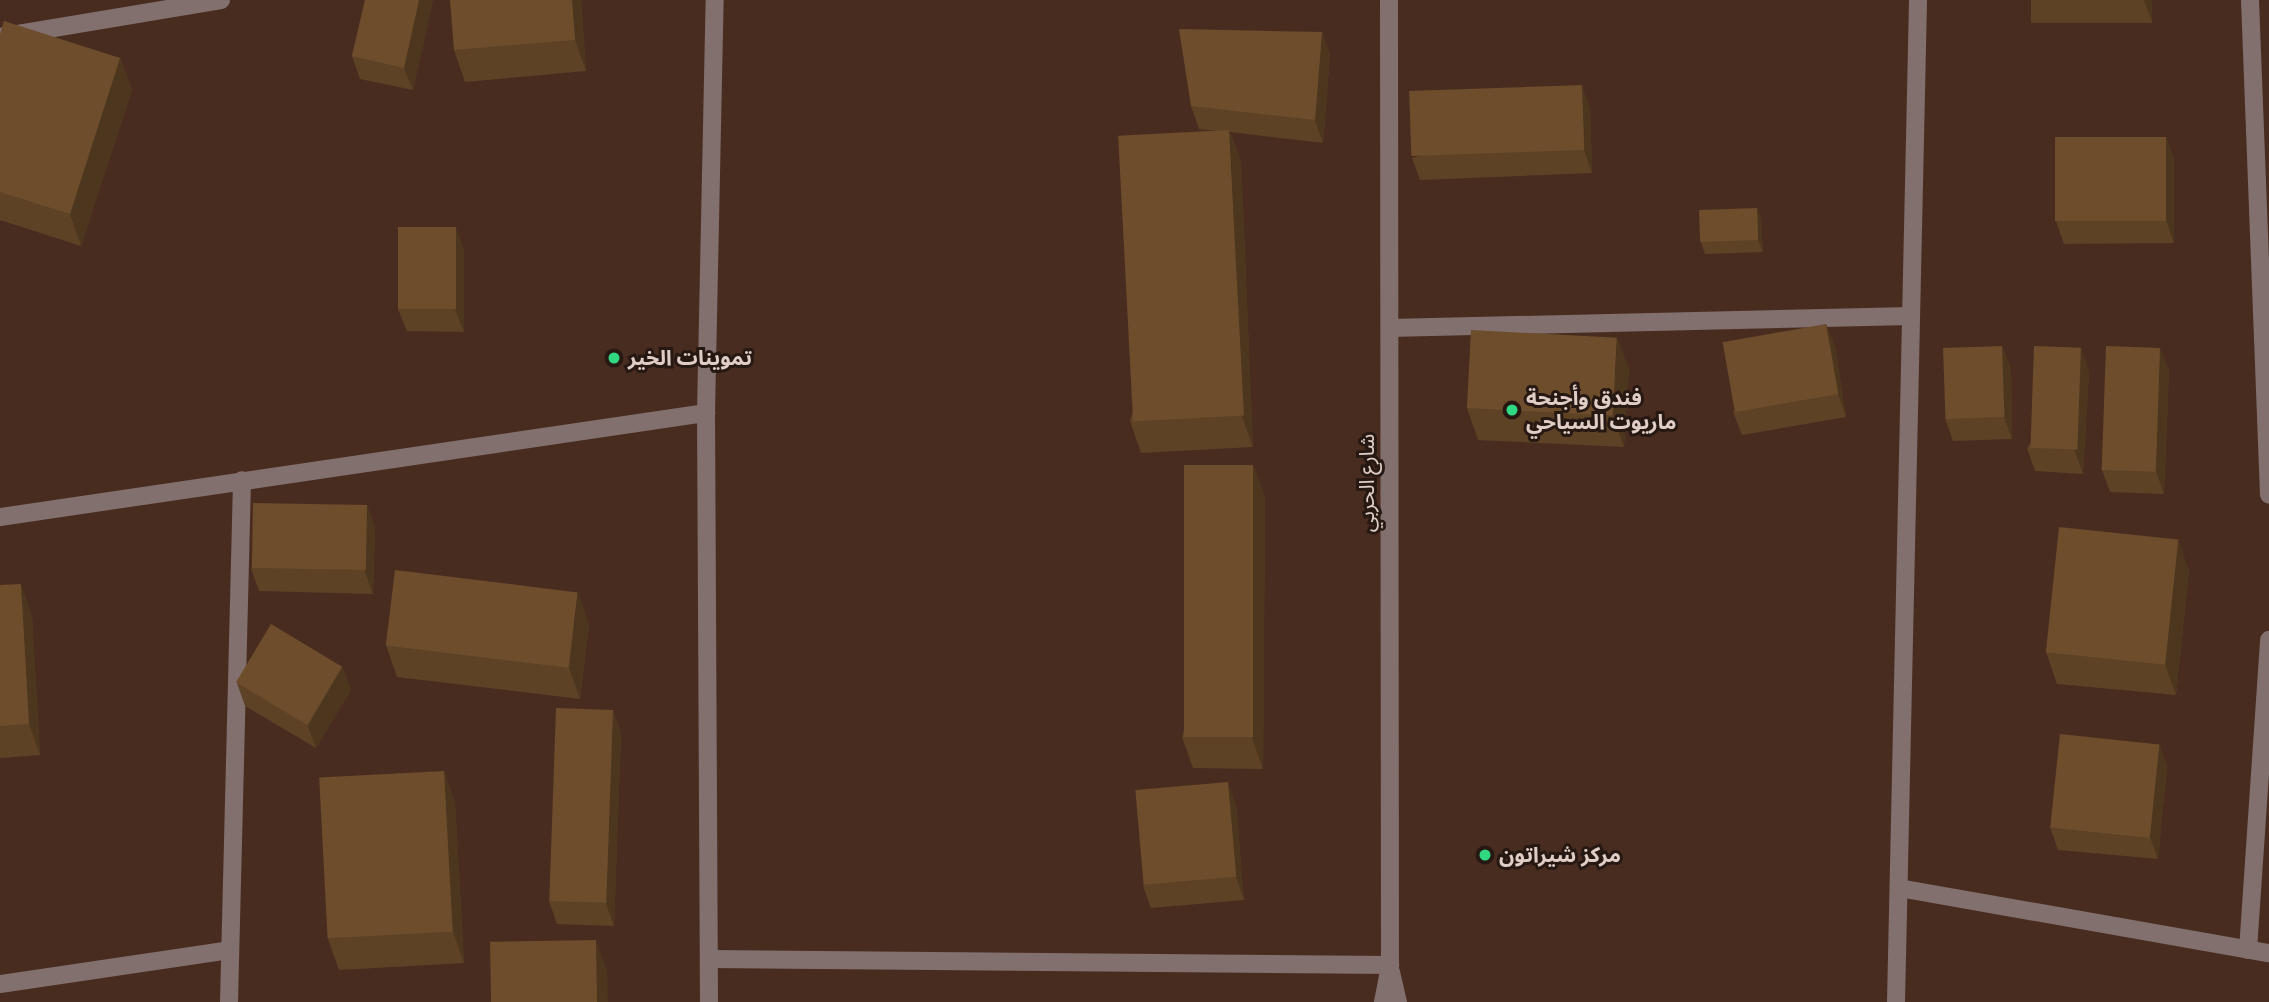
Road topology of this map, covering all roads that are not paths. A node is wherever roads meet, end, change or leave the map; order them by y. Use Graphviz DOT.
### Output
graph roads {
  1 [pos="221,0"];
  2 [pos="715,0"];
  3 [pos="1389,0"];
  4 [pos="1918,0"];
  5 [pos="2250,0"];
  6 [pos="0,37"];
  7 [pos="1911,316"];
  8 [pos="1390,328"];
  9 [pos="706,413"];
  10 [pos="242,480"];
  11 [pos="2269,495"];
  12 [pos="0,517"];
  13 [pos="2269,640"];
  14 [pos="1899,888"];
  15 [pos="230,950"];
  16 [pos="2248,950"];
  17 [pos="2269,953"];
  18 [pos="709,958"];
  19 [pos="1390,965"];
  20 [pos="0,984"];
  21 [pos="229,1002"];
  22 [pos="709,1002"];
  23 [pos="1383,1002"];
  24 [pos="1398,1002"];
  25 [pos="1896,1002"];
  1 -- 6 [label="street"];
  2 -- 9 [label="street"];
  3 -- 8 [label="street, شارع الحربي"];
  4 -- 7 [label="street"];
  5 -- 11 [label="street"];
  7 -- 8 [label="street"];
  7 -- 14 [label="street"];
  8 -- 19 [label="street, شارع الحربي"];
  9 -- 10 [label="street"];
  9 -- 18 [label="street"];
  10 -- 12 [label="street"];
  10 -- 15 [label="street"];
  13 -- 16 [label="street"];
  14 -- 16 [label="street"];
  14 -- 25 [label="street"];
  15 -- 20 [label="street"];
  15 -- 21 [label="street"];
  16 -- 17 [label="street"];
  18 -- 19 [label="street"];
  18 -- 22 [label="street"];
  19 -- 23 [label="street, شارع الحربي"];
  19 -- 24 [label="street, شارع الحربي"];
}
